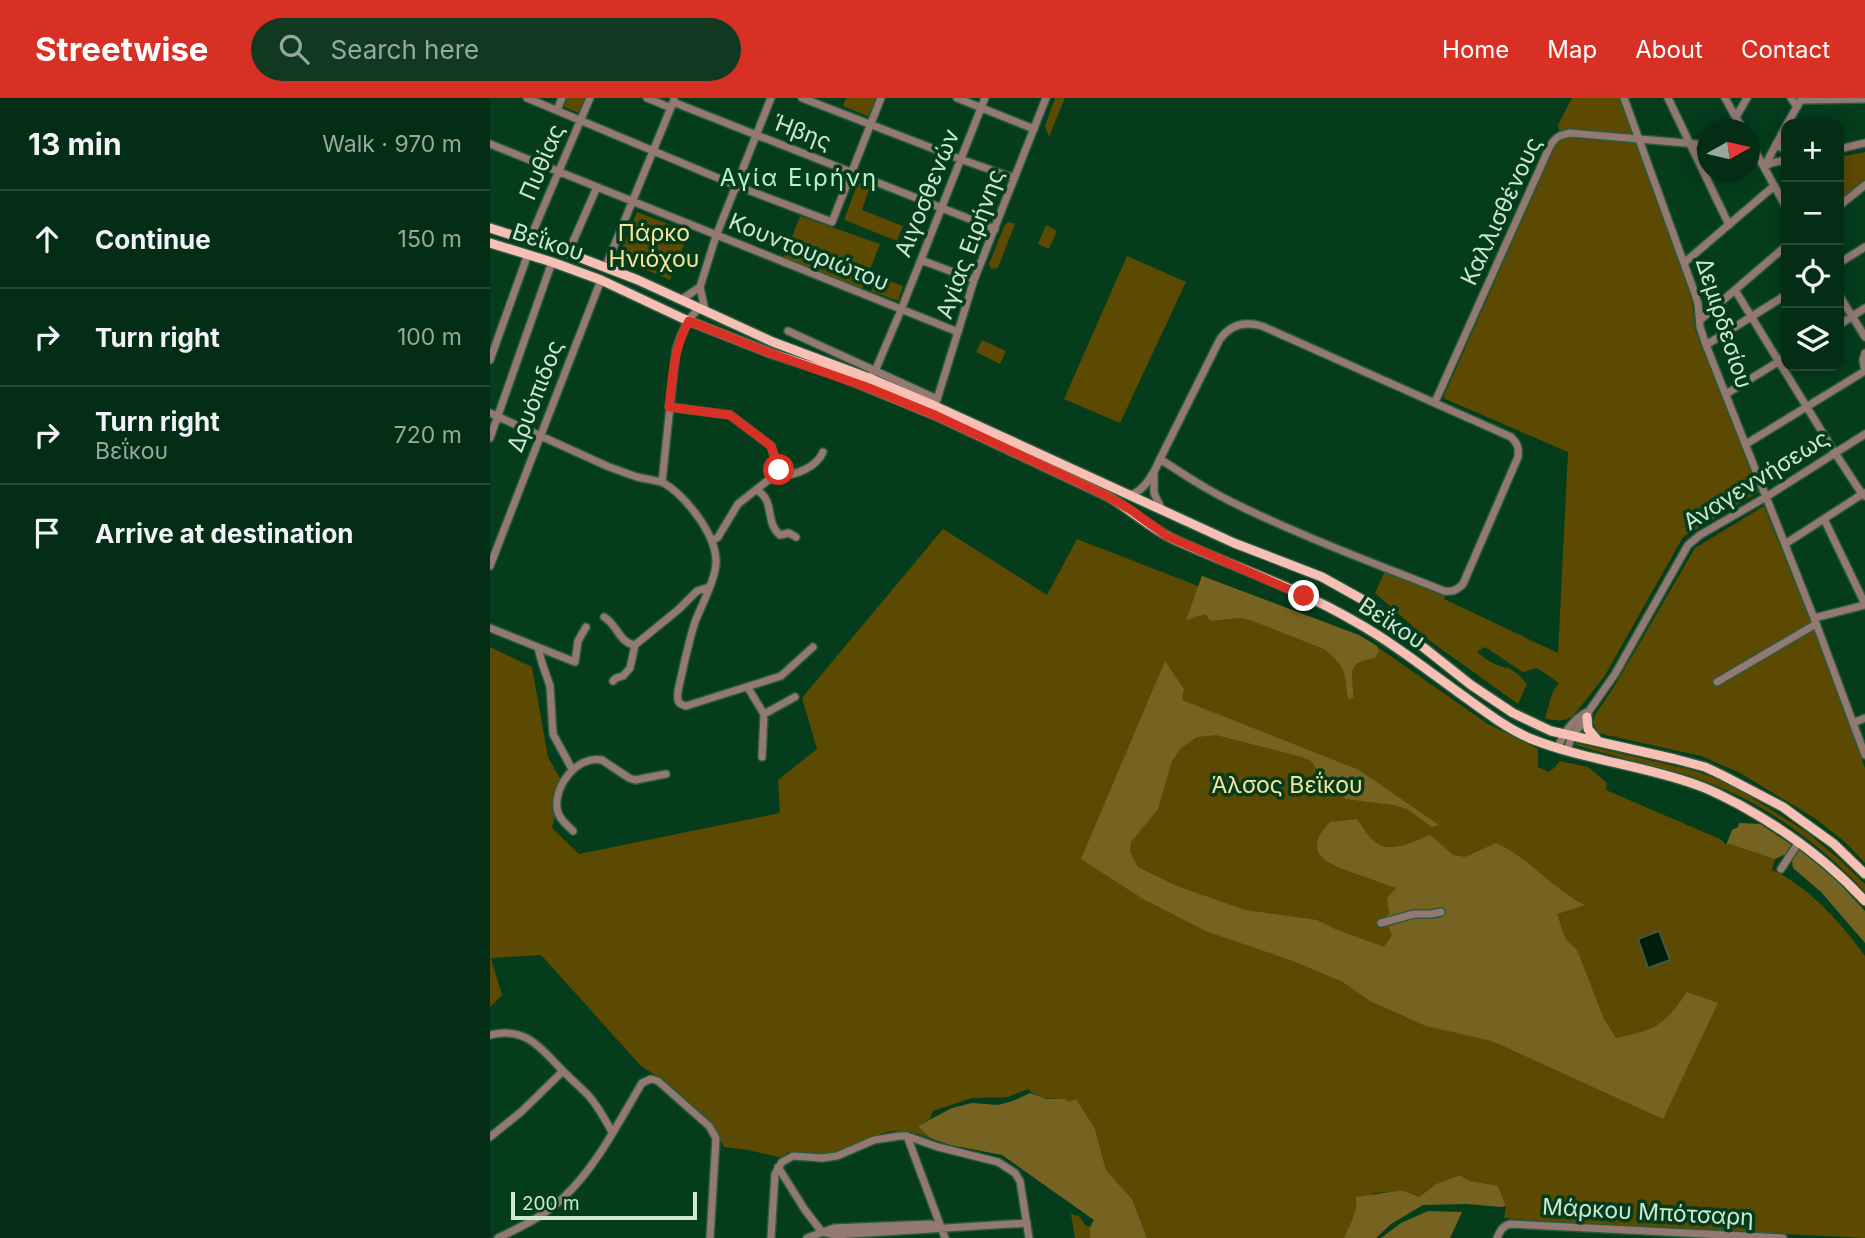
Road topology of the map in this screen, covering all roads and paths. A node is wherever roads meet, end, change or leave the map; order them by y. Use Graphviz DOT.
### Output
graph roads {
  1 [pos="527,98"];
  2 [pos="562,98"];
  3 [pos="590,98"];
  4 [pos="647,98"];
  5 [pos="771,98"];
  6 [pos="802,98"];
  7 [pos="881,98"];
  8 [pos="957,98"];
  9 [pos="985,98"];
  10 [pos="1046,98"];
  11 [pos="1624,98"];
  12 [pos="1668,98"];
  13 [pos="1725,98"];
  14 [pos="1746,98"];
  15 [pos="1791,98"];
  16 [pos="1865,99"];
  17 [pos="1800,102"];
  18 [pos="673,103"];
  19 [pos="981,107"];
  20 [pos="557,110"];
  21 [pos="1736,117"];
  22 [pos="1790,119"];
  23 [pos="581,120"];
  24 [pos="870,125"];
  25 [pos="1034,129"];
  26 [pos="756,135"];
  27 [pos="1781,135"];
  28 [pos="1639,140"];
  29 [pos="1865,143"];
  30 [pos="490,144"];
  31 [pos="1689,144"];
  32 [pos="1697,144"];
  33 [pos="1776,144"];
  34 [pos="1781,148"];
  35 [pos="1844,148"];
  36 [pos="654,151"];
  37 [pos="961,159"];
  38 [pos="1760,161"];
  39 [pos="1781,164"];
  40 [pos="1764,167"];
  41 [pos="558,172"];
  42 [pos="851,172"];
  43 [pos="1014,178"];
  44 [pos="737,186"];
  45 [pos="1774,186"];
  46 [pos="1865,186"];
  47 [pos="597,187"];
  48 [pos="1781,198"];
  49 [pos="633,202"];
  50 [pos="1844,202"];
  51 [pos="941,208"];
  52 [pos="1728,225"];
  53 [pos="490,228"];
  54 [pos="995,229"];
  55 [pos="716,236"];
  56 [pos="530,241"];
  57 [pos="490,243"];
  58 [pos="1865,247"];
  59 [pos="1781,250"];
  60 [pos="568,253"];
  61 [pos="528,254"];
  62 [pos="921,260"];
  63 [pos="1844,260"];
  64 [pos="552,262"];
  65 [pos="1684,263"];
  66 [pos="605,268"];
  67 [pos="601,279"];
  68 [pos="974,280"];
  69 [pos="700,287"];
  70 [pos="1735,290"];
  71 [pos="1781,298"];
  72 [pos="681,300"];
  73 [pos="1844,303"];
  74 [pos="1865,308"];
  75 [pos="703,309"];
  76 [pos="901,310"];
  77 [pos="1752,316"];
  78 [pos="1852,316"];
  79 [pos="1700,320"];
  80 [pos="689,321"];
  81 [pos="1844,322"];
  82 [pos="788,331"];
  83 [pos="958,332"];
  84 [pos="1865,337"];
  85 [pos="1706,345"];
  86 [pos="1865,353"];
  87 [pos="1781,358"];
  88 [pos="490,360"];
  89 [pos="1781,360"];
  90 [pos="1788,371"];
  91 [pos="1865,371"];
  92 [pos="872,374"];
  93 [pos="1726,394"];
  94 [pos="1435,402"];
  95 [pos="936,403"];
  96 [pos="669,407"];
  97 [pos="1807,407"];
  98 [pos="494,415"];
  99 [pos="1865,434"];
  100 [pos="541,435"];
  101 [pos="490,438"];
  102 [pos="1746,444"];
  103 [pos="822,452"];
  104 [pos="1835,453"];
  105 [pos="1160,459"];
  106 [pos="1154,474"];
  107 [pos="780,475"];
  108 [pos="662,482"];
  109 [pos="757,490"];
  110 [pos="1864,494"];
  111 [pos="1130,495"];
  112 [pos="1766,496"];
  113 [pos="1162,510"];
  114 [pos="1824,519"];
  115 [pos="796,537"];
  116 [pos="712,541"];
  117 [pos="1785,544"];
  118 [pos="490,566"];
  119 [pos="709,587"];
  120 [pos="1865,605"];
  121 [pos="604,617"];
  122 [pos="1815,621"];
  123 [pos="586,626"];
  124 [pos="490,628"];
  125 [pos="635,645"];
  126 [pos="813,647"];
  127 [pos="538,649"];
  128 [pos="613,681"];
  129 [pos="1717,682"];
  130 [pos="748,688"];
  131 [pos="794,697"];
  132 [pos="764,714"];
  133 [pos="1588,714"];
  134 [pos="1865,718"];
  135 [pos="1853,723"];
  136 [pos="1567,735"];
  137 [pos="1599,742"];
  138 [pos="1562,749"];
  139 [pos="1865,755"];
  140 [pos="762,757"];
  141 [pos="572,769"];
  142 [pos="666,774"];
  143 [pos="573,831"];
  144 [pos="1799,842"];
  145 [pos="1781,869"];
  146 [pos="1865,874"];
  147 [pos="1865,901"];
  148 [pos="1441,912"];
  149 [pos="1381,923"];
  150 [pos="490,1035"];
  151 [pos="563,1072"];
  152 [pos="612,1132"];
  153 [pos="907,1136"];
  154 [pos="490,1137"];
  155 [pos="778,1167"];
  156 [pos="1027,1223"];
  157 [pos="941,1228"];
  158 [pos="822,1232"];
  159 [pos="1758,1237"];
  160 [pos="498,1238"];
  161 [pos="710,1238"];
  162 [pos="771,1238"];
  163 [pos="807,1238"];
  164 [pos="945,1238"];
  165 [pos="1029,1238"];
  166 [pos="1497,1238"];
  167 [pos="1783,1238"];
  1 -- 20 [label="street"];
  2 -- 20 [label="street"];
  3 -- 23 [label="street, Πυθίας"];
  4 -- 18 [label="street, Ήβης"];
  5 -- 26 [label="street"];
  6 -- 24 [label="street"];
  7 -- 24 [label="street"];
  8 -- 19 [label="street"];
  9 -- 19 [label="street, Αιγοσθενών"];
  10 -- 25 [label="street, Αγίας Ειρήνης"];
  11 -- 28 [label="street, Δεμιρδεσίου"];
  12 -- 31 [label="street"];
  13 -- 21 [label="street"];
  14 -- 21 [label="street"];
  15 -- 17 [label="street"];
  16 -- 17 [label="street"];
  17 -- 22 [label="street"];
  18 -- 26 [label="street, Ήβης"];
  18 -- 36 [label="street"];
  19 -- 25 [label="street"];
  19 -- 37 [label="street, Αιγοσθενών"];
  20 -- 23 [label="street"];
  23 -- 36 [label="street"];
  23 -- 41 [label="street, Πυθίας"];
  24 -- 37 [label="street"];
  24 -- 42 [label="street"];
  25 -- 43 [label="street, Αγίας Ειρήνης"];
  26 -- 42 [label="street, Ήβης"];
  26 -- 44 [label="street"];
  27 -- 33 [label="street"];
  28 -- 31 [label="street, Καλλισθένους"];
  28 -- 65 [label="street, Δεμιρδεσίου"];
  28 -- 94 [label="street, Καλλισθένους"];
  29 -- 35 [label="street"];
  30 -- 41 [label="street, Κουντουριώτου"];
  31 -- 32 [label="street, Καλλισθένους"];
  31 -- 52 [label="street"];
  33 -- 34 [label="street"];
  33 -- 40 [label="street"];
  36 -- 44 [label="street"];
  36 -- 49 [label="street"];
  37 -- 43 [label="street"];
  37 -- 51 [label="street, Αιγοσθενών"];
  38 -- 40 [label="street"];
  39 -- 40 [label="street"];
  40 -- 45 [label="street"];
  41 -- 47 [label="street, Κουντουριώτου"];
  41 -- 56 [label="street, Πυθίας"];
  42 -- 44 [label="street"];
  42 -- 51 [label="street, Ήβης"];
  43 -- 54 [label="street, Αγίας Ειρήνης"];
  44 -- 55 [label="street"];
  45 -- 48 [label="street"];
  45 -- 52 [label="street"];
  46 -- 50 [label="street"];
  47 -- 49 [label="street, Κουντουριώτου"];
  47 -- 60 [label="street"];
  49 -- 55 [label="street, Κουντουριώτου"];
  49 -- 66 [label="street"];
  51 -- 54 [label="street, Ήβης"];
  51 -- 62 [label="street, Αιγοσθενών"];
  52 -- 65 [label="street"];
  53 -- 56 [label="main road, Βεΐκου"];
  54 -- 68 [label="street, Αγίας Ειρήνης"];
  55 -- 69 [label="street"];
  55 -- 76 [label="street, Κουντουριώτου"];
  56 -- 60 [label="main road, Βεΐκου"];
  57 -- 61 [label="main road, Βεΐκου"];
  58 -- 63 [label="street"];
  59 -- 70 [label="street"];
  60 -- 66 [label="main road, Βεΐκου"];
  61 -- 64 [label="main road, Βεΐκου"];
  61 -- 88 [label="street"];
  62 -- 68 [label="street"];
  62 -- 76 [label="street, Αιγοσθενών"];
  64 -- 67 [label="main road, Βεΐκου"];
  64 -- 98 [label="street"];
  65 -- 79 [label="street, Δεμιρδεσίου"];
  66 -- 72 [label="main road, Βεΐκου"];
  67 -- 80 [label="main road, Βεΐκου"];
  67 -- 100 [label="street, Δρυόπιδος"];
  68 -- 83 [label="street, Αγίας Ειρήνης"];
  69 -- 72 [label="street"];
  69 -- 75 [label="street"];
  70 -- 77 [label="street"];
  70 -- 79 [label="street"];
  71 -- 77 [label="street"];
  72 -- 75 [label="main road, Βεΐκου"];
  73 -- 78 [label="street"];
  74 -- 78 [label="street"];
  75 -- 80 [label="street"];
  75 -- 92 [label="main road, Βεΐκου"];
  76 -- 83 [label="street, Κουντουριώτου"];
  76 -- 92 [label="street, Αιγοσθενών"];
  77 -- 85 [label="street"];
  77 -- 87 [label="street"];
  78 -- 81 [label="street"];
  78 -- 84 [label="street"];
  79 -- 85 [label="street, Δεμιρδεσίου"];
  80 -- 96 [label="street"];
  80 -- 138 [label="main road, Βεΐκου"];
  82 -- 92 [label="street"];
  83 -- 95 [label="street, Αγίας Ειρήνης"];
  85 -- 93 [label="street, Δεμιρδεσίου"];
  86 -- 91 [label="street"];
  89 -- 93 [label="street"];
  90 -- 97 [label="street"];
  91 -- 97 [label="street"];
  92 -- 95 [label="main road, Βεΐκου"];
  93 -- 102 [label="street, Δεμιρδεσίου"];
  94 -- 105 [label="street"];
  94 -- 105 [label="street"];
  95 -- 111 [label="main road, Βεΐκου"];
  96 -- 107 [label="street"];
  96 -- 108 [label="street"];
  97 -- 102 [label="street"];
  97 -- 104 [label="street"];
  98 -- 100 [label="street"];
  98 -- 101 [label="street"];
  99 -- 104 [label="street, Αναγεννήσεως"];
  100 -- 108 [label="street"];
  100 -- 118 [label="street, Δρυόπιδος"];
  102 -- 112 [label="street, Δεμιρδεσίου"];
  103 -- 107 [label="street"];
  104 -- 110 [label="street"];
  104 -- 112 [label="street, Αναγεννήσεως"];
  105 -- 106 [label="street"];
  106 -- 111 [label="street"];
  106 -- 113 [label="street"];
  107 -- 109 [label="street"];
  108 -- 116 [label="street"];
  109 -- 115 [label="street"];
  109 -- 116 [label="street"];
  110 -- 114 [label="street"];
  111 -- 113 [label="main road, Βεΐκου"];
  112 -- 117 [label="street, Δεμιρδεσίου"];
  112 -- 133 [label="street, Αναγεννήσεως"];
  113 -- 136 [label="main road, Βεΐκου"];
  114 -- 117 [label="street"];
  114 -- 120 [label="street"];
  116 -- 119 [label="street"];
  117 -- 122 [label="street, Δεμιρδεσίου"];
  119 -- 125 [label="street"];
  119 -- 130 [label="street"];
  120 -- 122 [label="street"];
  121 -- 125 [label="street"];
  122 -- 129 [label="street"];
  122 -- 135 [label="street, Δεμιρδεσίου"];
  123 -- 127 [label="street"];
  124 -- 127 [label="street"];
  125 -- 128 [label="street"];
  126 -- 130 [label="street"];
  127 -- 141 [label="street"];
  130 -- 132 [label="street"];
  131 -- 132 [label="street"];
  132 -- 140 [label="street"];
  133 -- 136 [label="street, Αναγεννήσεως"];
  133 -- 137 [label="main road"];
  134 -- 135 [label="street"];
  135 -- 139 [label="street, Δεμιρδεσίου"];
  136 -- 137 [label="main road, Βεΐκου"];
  136 -- 138 [label="street, Αναγεννήσεως"];
  137 -- 146 [label="main road, Βεΐκου"];
  138 -- 144 [label="main road, Βεΐκου"];
  141 -- 142 [label="street"];
  141 -- 143 [label="street"];
  144 -- 145 [label="street"];
  144 -- 147 [label="main road, Βεΐκου"];
  148 -- 149 [label="street"];
  150 -- 151 [label="street"];
  151 -- 152 [label="street"];
  151 -- 154 [label="street"];
  152 -- 160 [label="street"];
  152 -- 161 [label="street"];
  153 -- 155 [label="street"];
  153 -- 156 [label="street"];
  153 -- 157 [label="street"];
  155 -- 158 [label="street"];
  155 -- 162 [label="street"];
  156 -- 157 [label="street"];
  156 -- 165 [label="street"];
  157 -- 158 [label="street"];
  157 -- 164 [label="street"];
  158 -- 163 [label="street"];
  159 -- 166 [label="street, Μάρκου Μπότσαρη"];
  159 -- 167 [label="street, Μάρκου Μπότσαρη"];
}
